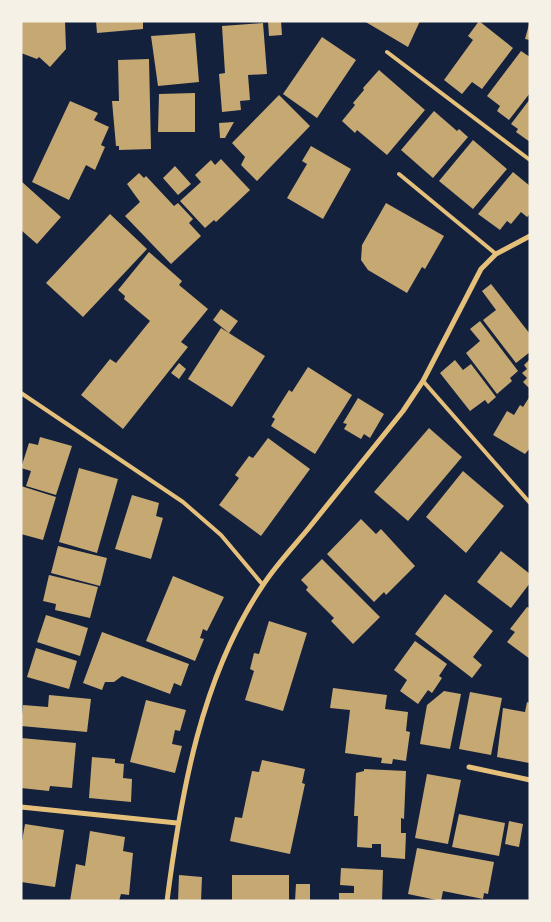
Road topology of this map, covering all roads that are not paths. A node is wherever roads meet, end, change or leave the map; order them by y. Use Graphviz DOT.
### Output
graph roads {
  1 [pos="387,52"];
  2 [pos="530,160"];
  3 [pos="399,174"];
  4 [pos="530,236"];
  5 [pos="496,254"];
  6 [pos="423,381"];
  7 [pos="21,392"];
  8 [pos="530,503"];
  9 [pos="263,584"];
  10 [pos="469,767"];
  11 [pos="530,780"];
  12 [pos="21,807"];
  13 [pos="177,823"];
  14 [pos="167,901"];
  1 -- 2 [label="lane"];
  3 -- 5 [label="lane"];
  4 -- 5 [label="street"];
  5 -- 6 [label="street"];
  6 -- 8 [label="lane"];
  6 -- 9 [label="street"];
  7 -- 9 [label="lane"];
  9 -- 13 [label="street"];
  10 -- 11 [label="street"];
  12 -- 13 [label="street"];
  13 -- 14 [label="street"];
}
